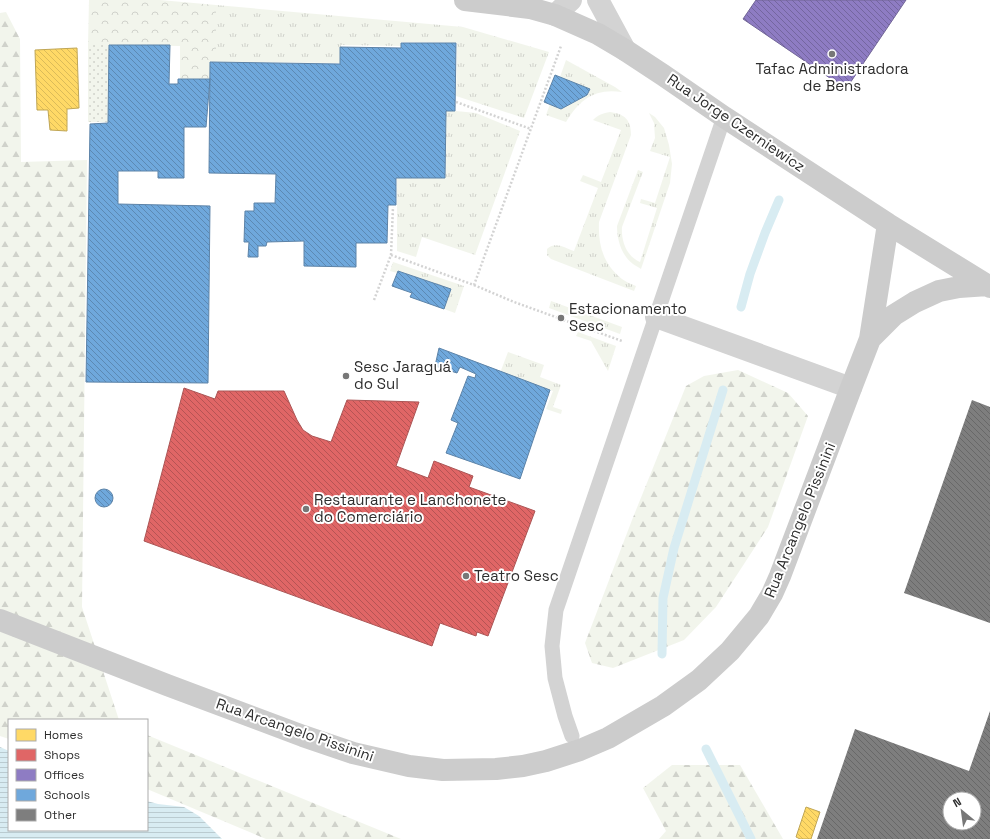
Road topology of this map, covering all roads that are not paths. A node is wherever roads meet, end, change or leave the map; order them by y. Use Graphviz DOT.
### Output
graph roads {
  1 [pos="465,0"];
  2 [pos="571,0"];
  3 [pos="598,0"];
  4 [pos="563,18"];
  5 [pos="625,50"];
  6 [pos="724,117"];
  7 [pos="888,224"];
  8 [pos="989,286"];
  9 [pos="656,317"];
  10 [pos="870,339"];
  11 [pos="851,388"];
  12 [pos="0,620"];
  13 [pos="572,736"];
  1 -- 4 [label="main road, Rua Jorge Czerniewicz"];
  2 -- 4 [label="street"];
  3 -- 5 [label="street"];
  4 -- 5 [label="main road, Rua Jorge Czerniewicz"];
  5 -- 6 [label="main road, Rua Jorge Czerniewicz"];
  6 -- 7 [label="main road, Rua Jorge Czerniewicz"];
  6 -- 9 [label="lane"];
  7 -- 8 [label="main road, Rua Jorge Czerniewicz"];
  7 -- 10 [label="main road, Rua Arcangelo Pissinini"];
  8 -- 10 [label="main road, Rua Arcangelo Pissinini"];
  9 -- 11 [label="street"];
  9 -- 13 [label="lane"];
  10 -- 11 [label="main road, Rua Arcangelo Pissinini"];
  11 -- 12 [label="main road, Rua Arcangelo Pissinini"];
}
